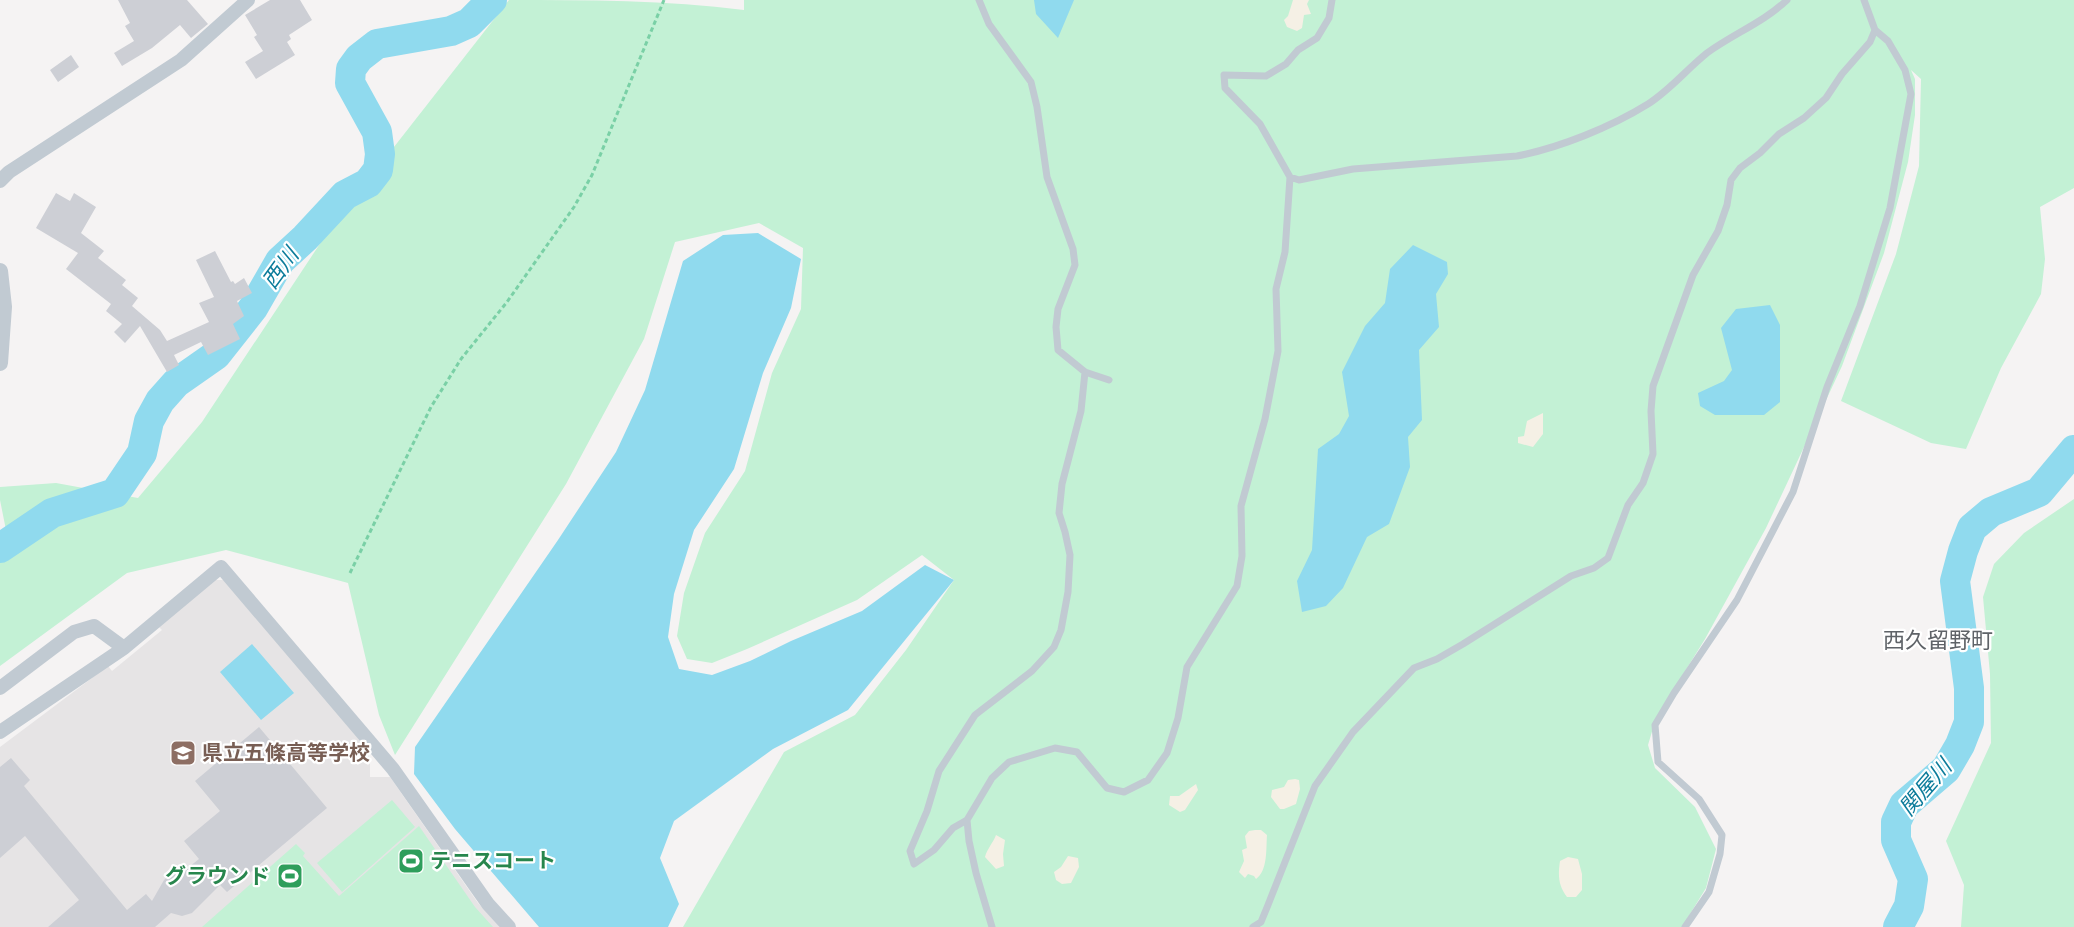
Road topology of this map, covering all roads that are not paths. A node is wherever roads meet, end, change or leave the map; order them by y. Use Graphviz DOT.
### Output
graph roads {
  1 [pos="248,0"];
  2 [pos="979,0"];
  3 [pos="1332,0"];
  4 [pos="1787,0"];
  5 [pos="1864,0"];
  6 [pos="1875,30"];
  7 [pos="1290,177"];
  8 [pos="0,181"];
  9 [pos="0,271"];
  10 [pos="0,363"];
  11 [pos="1085,372"];
  12 [pos="1109,380"];
  13 [pos="124,648"];
  14 [pos="0,688"];
  15 [pos="0,732"];
  16 [pos="967,820"];
  17 [pos="509,927"];
  18 [pos="992,927"];
  19 [pos="1253,927"];
  20 [pos="1685,927"];
  1 -- 8 [label="street"];
  2 -- 11 [label="lane"];
  3 -- 7 [label="lane"];
  4 -- 7 [label="lane"];
  5 -- 6 [label="lane"];
  6 -- 19 [label="lane"];
  6 -- 20 [label="lane"];
  7 -- 16 [label="lane"];
  9 -- 10 [label="street"];
  11 -- 12 [label="lane"];
  11 -- 16 [label="lane"];
  13 -- 14 [label="street"];
  13 -- 15 [label="street"];
  13 -- 17 [label="street"];
  16 -- 18 [label="lane"];
}
